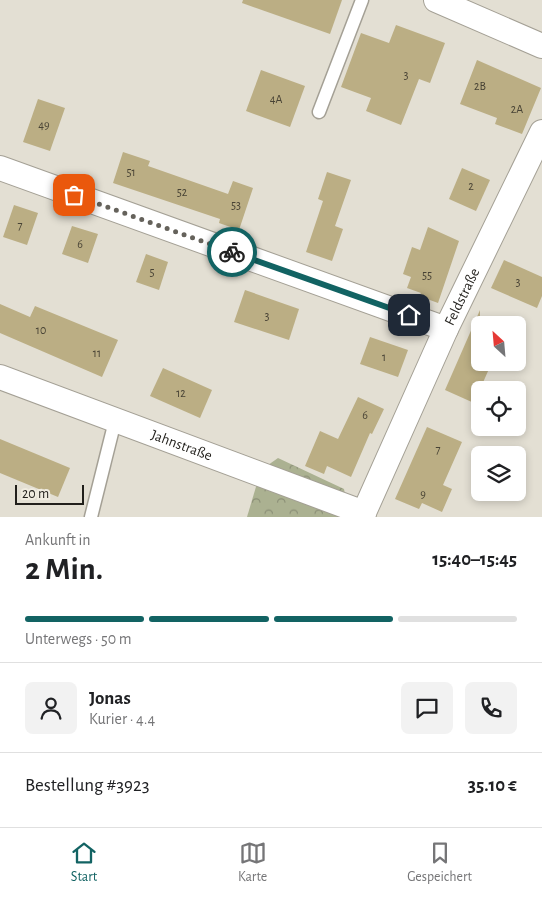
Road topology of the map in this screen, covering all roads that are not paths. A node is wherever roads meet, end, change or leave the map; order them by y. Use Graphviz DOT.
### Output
graph roads {
  1 [pos="362,0"];
  2 [pos="436,0"];
  3 [pos="542,46"];
  4 [pos="319,112"];
  5 [pos="542,132"];
  6 [pos="0,168"];
  7 [pos="446,329"];
  8 [pos="0,377"];
  9 [pos="115,421"];
  10 [pos="363,515"];
  11 [pos="91,517"];
  1 -- 4 [label="lane"];
  2 -- 3 [label="street"];
  5 -- 7 [label="street, Feldstraße"];
  6 -- 7 [label="street"];
  7 -- 10 [label="street, Feldstraße"];
  8 -- 9 [label="street, Jahnstraße"];
  9 -- 10 [label="street, Jahnstraße"];
  9 -- 11 [label="lane"];
}
